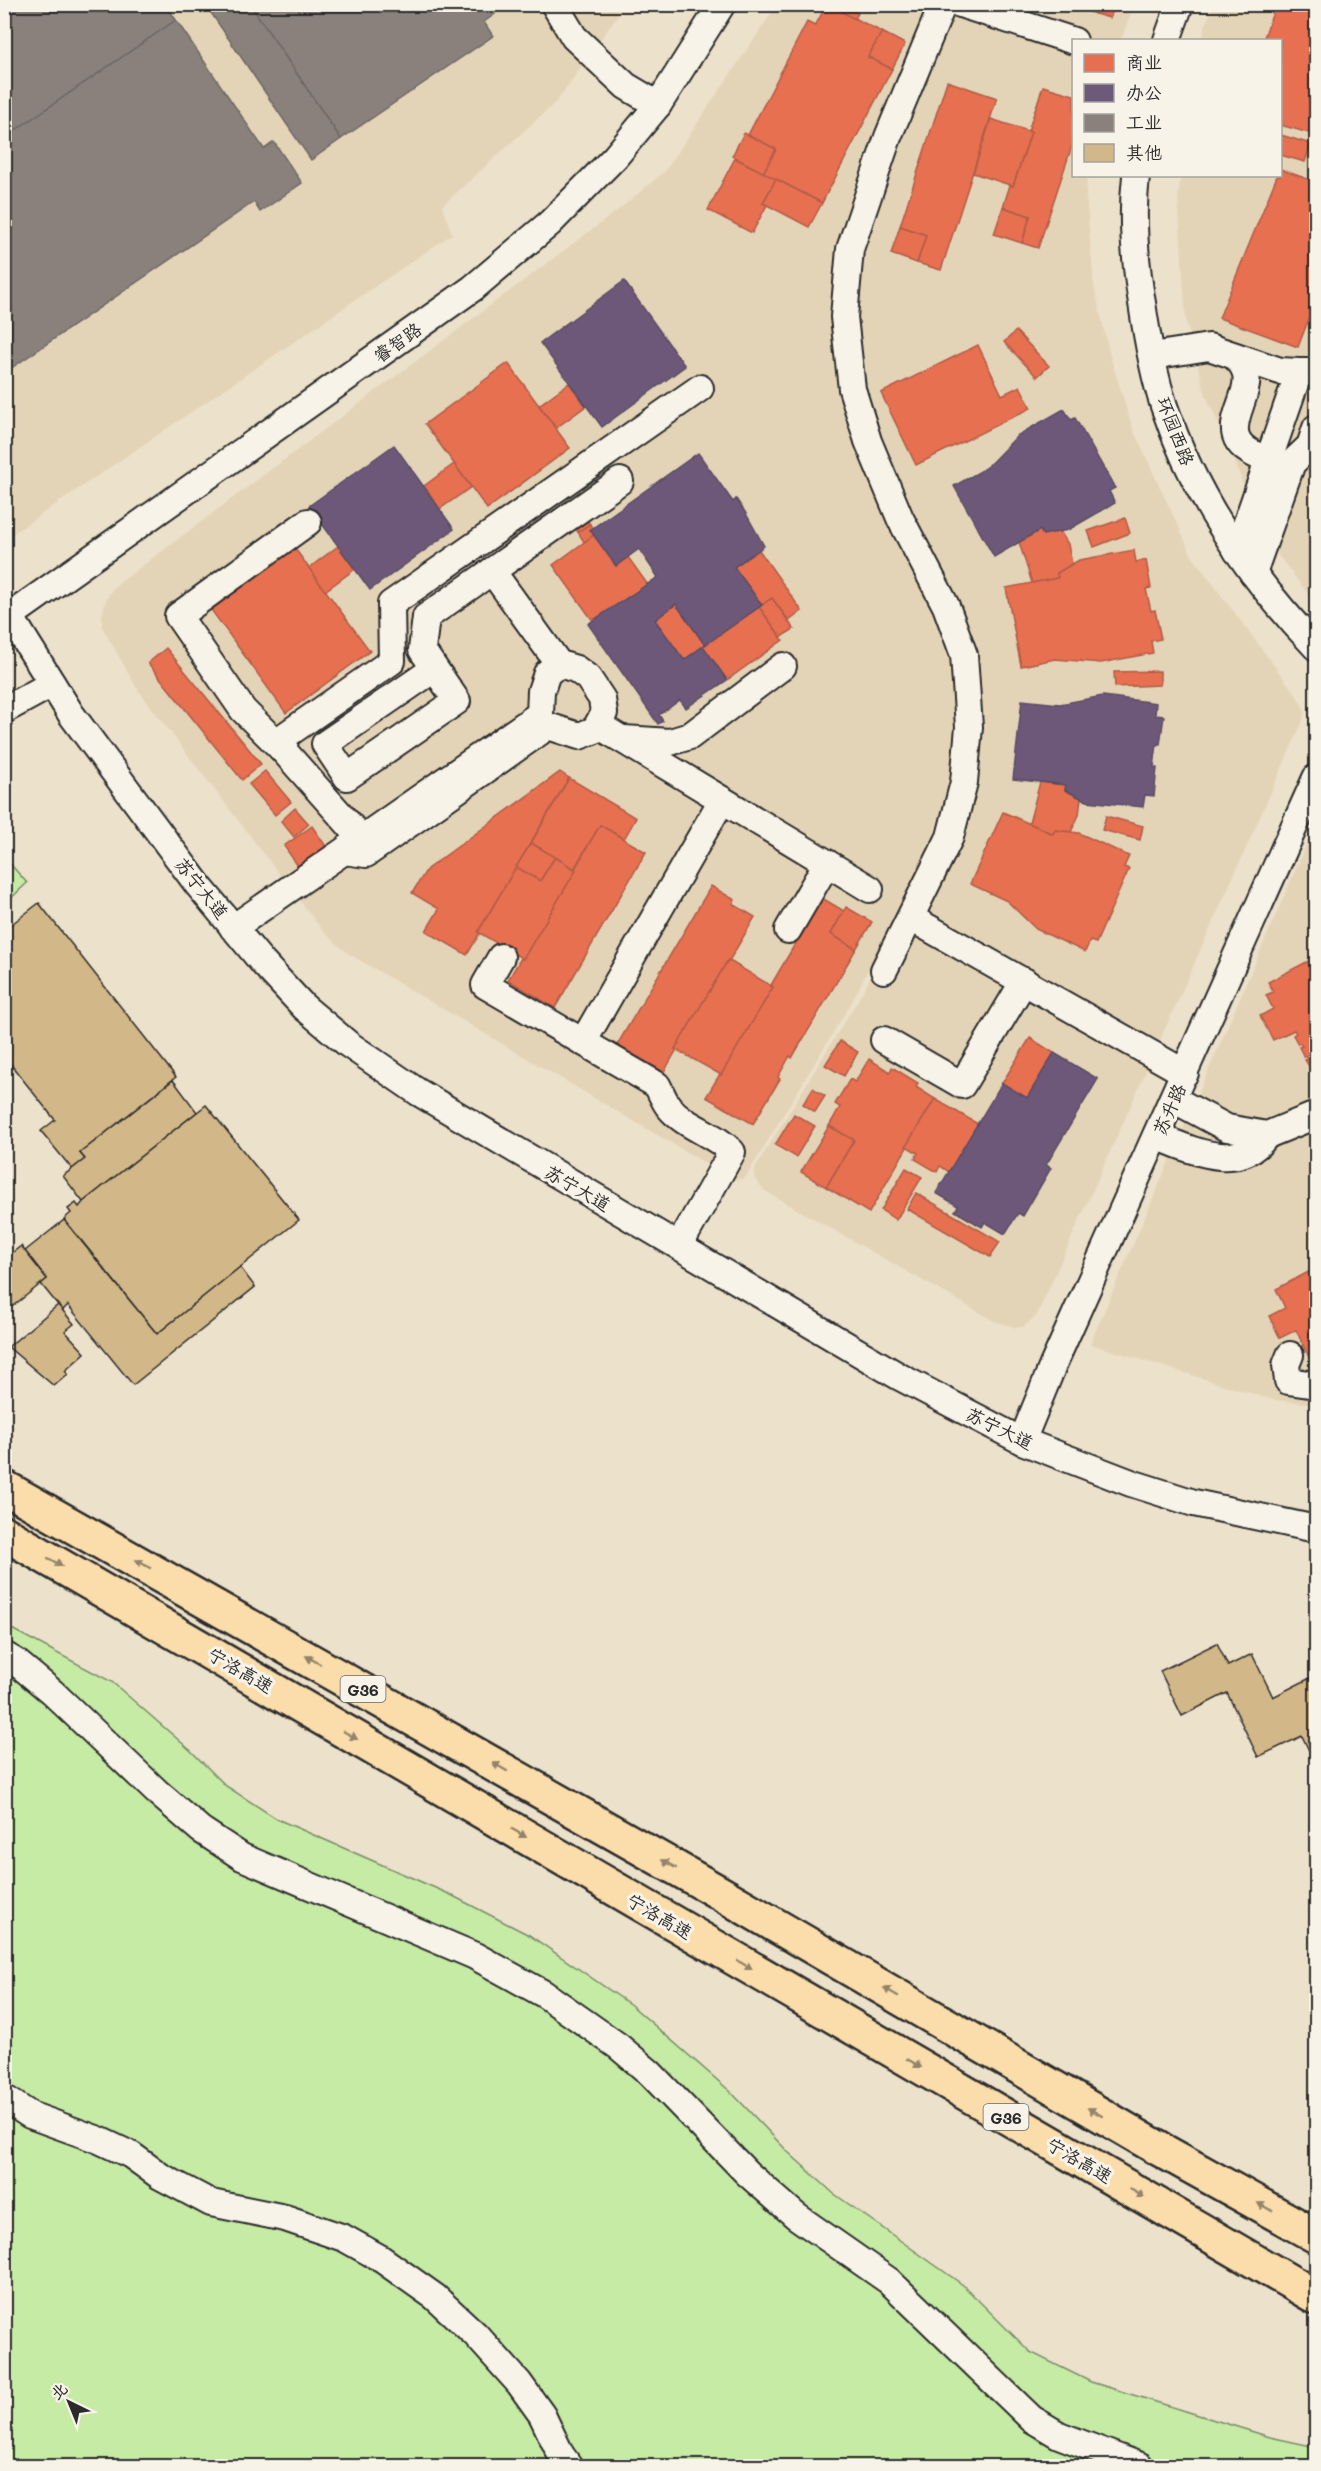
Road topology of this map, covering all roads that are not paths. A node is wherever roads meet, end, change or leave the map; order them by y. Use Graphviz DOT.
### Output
graph roads {
  1 [pos="554,4"];
  2 [pos="722,4"];
  3 [pos="943,4"];
  4 [pos="960,4"];
  5 [pos="1180,4"];
  6 [pos="1167,39"];
  7 [pos="1072,40"];
  8 [pos="658,105"];
  9 [pos="1136,177"];
  10 [pos="1152,356"];
  11 [pos="1235,357"];
  12 [pos="1308,372"];
  13 [pos="700,388"];
  14 [pos="1317,428"];
  15 [pos="1269,460"];
  16 [pos="620,481"];
  17 [pos="308,522"];
  18 [pos="1236,552"];
  19 [pos="492,572"];
  20 [pos="1253,573"];
  21 [pos="10,615"];
  22 [pos="1317,647"];
  23 [pos="559,664"];
  24 [pos="783,666"];
  25 [pos="434,669"];
  26 [pos="52,684"];
  27 [pos="4,710"];
  28 [pos="598,725"];
  29 [pos="621,738"];
  30 [pos="283,750"];
  31 [pos="1317,778"];
  32 [pos="722,800"];
  33 [pos="353,845"];
  34 [pos="827,863"];
  35 [pos="870,889"];
  36 [pos="911,918"];
  37 [pos="234,928"];
  38 [pos="788,930"];
  39 [pos="501,957"];
  40 [pos="884,970"];
  41 [pos="1024,981"];
  42 [pos="884,1040"];
  43 [pos="583,1042"];
  44 [pos="1185,1073"];
  45 [pos="1173,1099"];
  46 [pos="1315,1119"];
  47 [pos="1267,1135"];
  48 [pos="1156,1136"];
  49 [pos="679,1246"];
  50 [pos="1290,1355"];
  51 [pos="1317,1385"];
  52 [pos="1022,1441"];
  53 [pos="4,1487"];
  54 [pos="1317,1530"];
  55 [pos="4,1533"];
  56 [pos="4,1655"];
  57 [pos="4,2098"];
  58 [pos="1317,2236"];
  59 [pos="1317,2297"];
  60 [pos="569,2466"];
  61 [pos="1140,2466"];
  1 -- 8 [label="street"];
  2 -- 8 [label="street, 睿智路"];
  3 -- 36 [label="street"];
  4 -- 7 [label="street"];
  5 -- 6 [label="street"];
  8 -- 21 [label="street, 睿智路"];
  9 -- 10 [label="street, 环园西路"];
  10 -- 11 [label="street"];
  10 -- 18 [label="street, 环园西路"];
  11 -- 12 [label="street"];
  11 -- 15 [label="street"];
  12 -- 15 [label="street"];
  13 -- 30 [label="street"];
  14 -- 20 [label="street"];
  15 -- 18 [label="street"];
  16 -- 19 [label="street"];
  17 -- 30 [label="street"];
  18 -- 20 [label="street, 环园西路"];
  19 -- 23 [label="street"];
  19 -- 25 [label="street"];
  20 -- 22 [label="street, 环园西路"];
  21 -- 26 [label="street, 苏宁大道"];
  23 -- 28 [label="street"];
  23 -- 33 [label="street"];
  24 -- 29 [label="street"];
  25 -- 25 [label="street"];
  26 -- 27 [label="street"];
  26 -- 37 [label="street, 苏宁大道"];
  28 -- 29 [label="street"];
  28 -- 33 [label="street"];
  29 -- 32 [label="street"];
  30 -- 33 [label="street"];
  31 -- 44 [label="street, 苏升路"];
  32 -- 34 [label="street"];
  32 -- 43 [label="street"];
  33 -- 37 [label="street"];
  34 -- 35 [label="street"];
  34 -- 38 [label="street"];
  36 -- 40 [label="street"];
  36 -- 41 [label="street"];
  37 -- 49 [label="street, 苏宁大道"];
  39 -- 43 [label="street"];
  41 -- 42 [label="street"];
  41 -- 44 [label="street"];
  43 -- 49 [label="street"];
  44 -- 45 [label="street, 苏升路"];
  45 -- 47 [label="street"];
  45 -- 48 [label="street, 苏升路"];
  46 -- 47 [label="street"];
  47 -- 48 [label="street"];
  48 -- 52 [label="street, 苏升路"];
  49 -- 52 [label="street, 苏宁大道"];
  50 -- 51 [label="street"];
  52 -- 54 [label="street, 苏宁大道"];
  58 -- 53 [label="highway, G36, one-way"];
  55 -- 59 [label="highway, 宁洛高速 / G36, one-way"];
  56 -- 61 [label="street"];
  57 -- 60 [label="street"];
}
